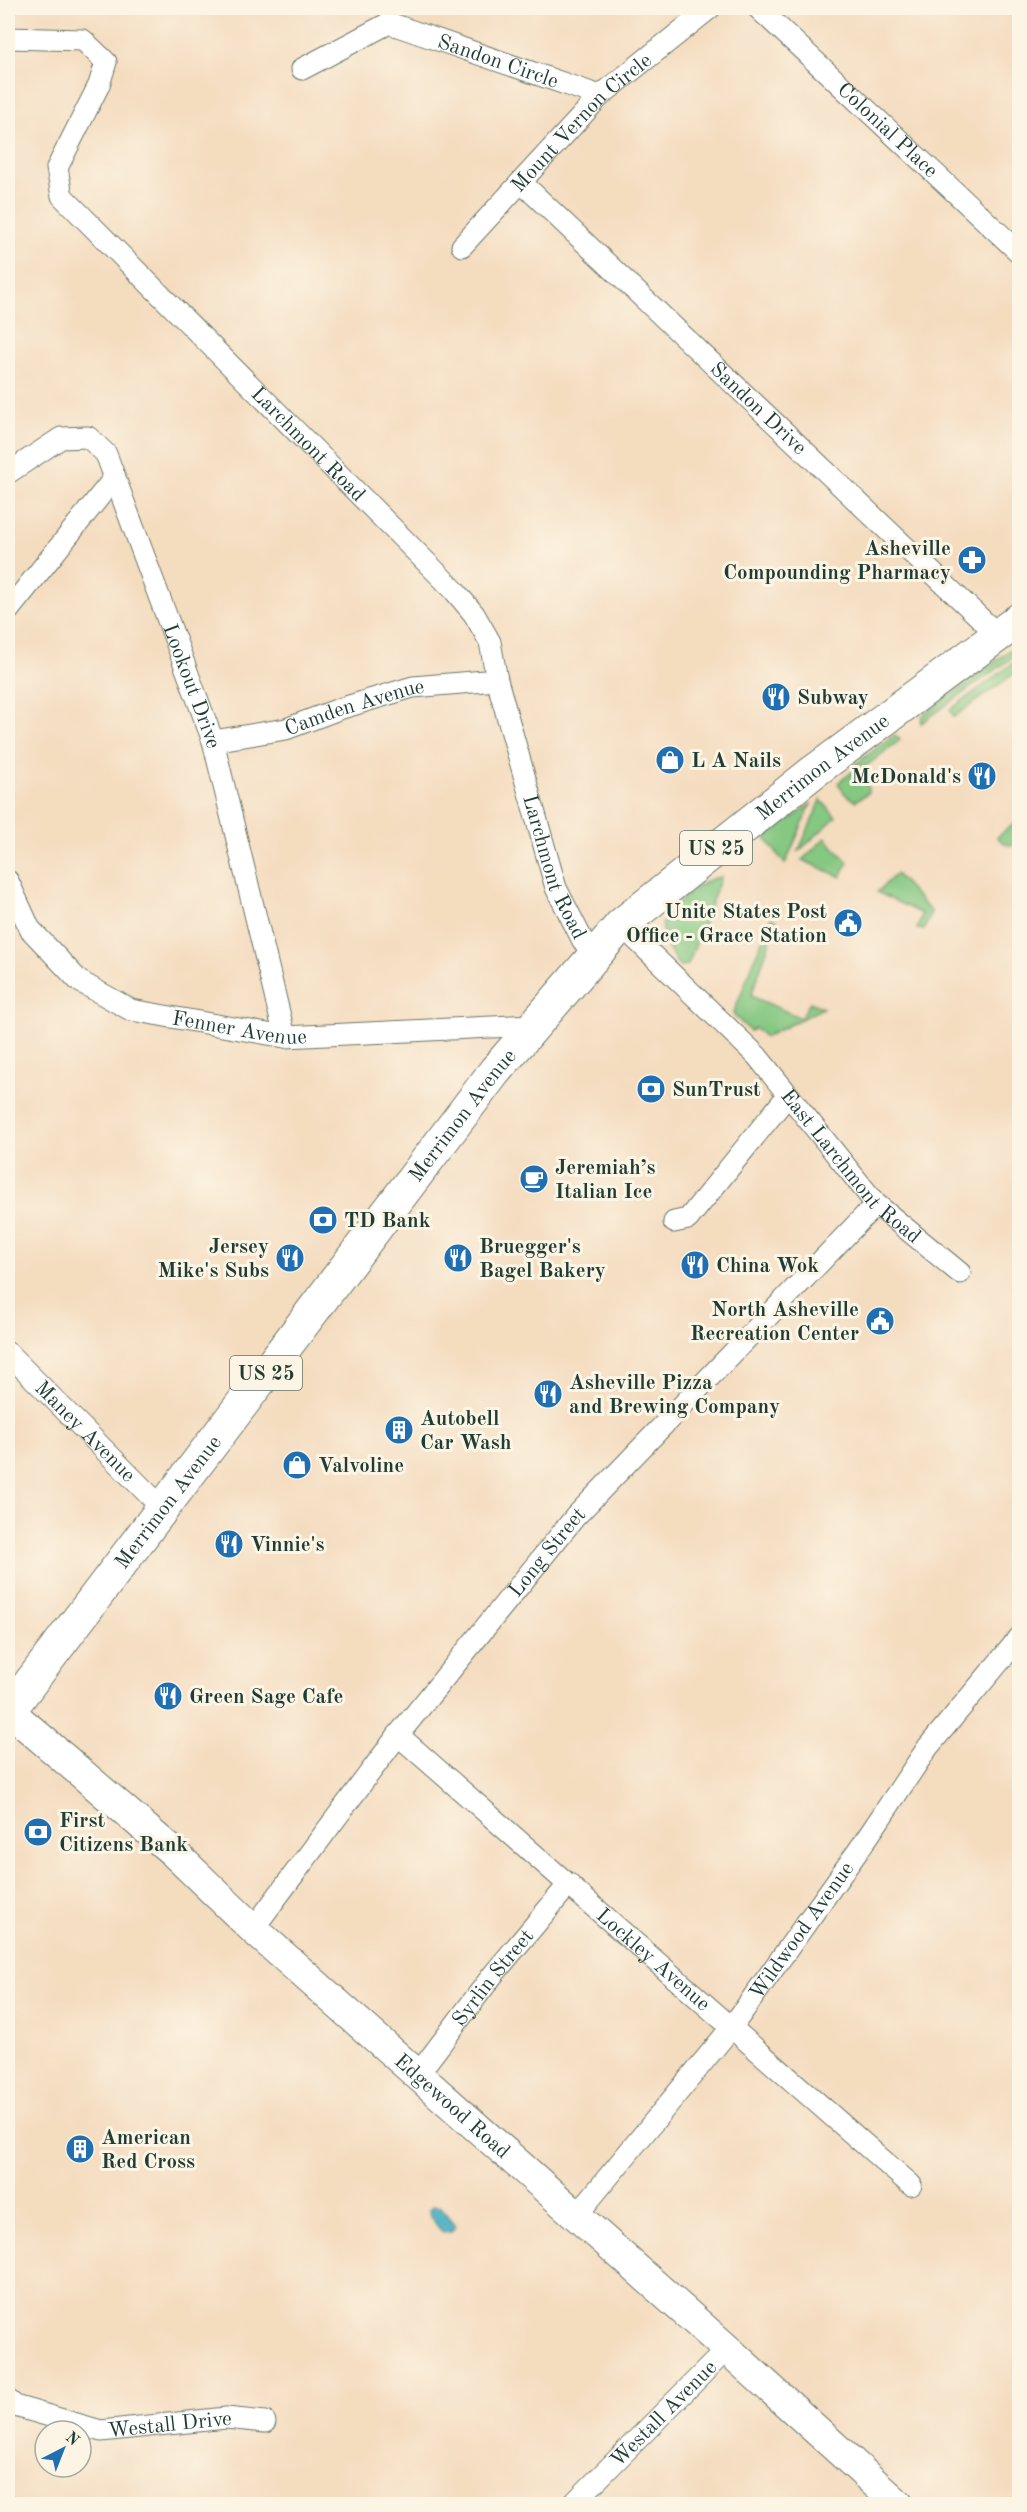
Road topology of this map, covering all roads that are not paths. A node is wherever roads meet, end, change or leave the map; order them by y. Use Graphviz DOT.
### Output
graph roads {
  1 [pos="710,8"];
  2 [pos="758,8"];
  3 [pos="8,38"];
  4 [pos="302,69"];
  5 [pos="600,96"];
  6 [pos="521,182"];
  7 [pos="462,246"];
  8 [pos="1020,253"];
  9 [pos="8,473"];
  10 [pos="115,477"];
  11 [pos="8,611"];
  12 [pos="1009,627"];
  13 [pos="497,680"];
  14 [pos="213,741"];
  15 [pos="8,881"];
  16 [pos="621,925"];
  17 [pos="596,954"];
  18 [pos="532,1025"];
  19 [pos="285,1037"];
  20 [pos="788,1095"];
  21 [pos="876,1204"];
  22 [pos="674,1222"];
  23 [pos="960,1273"];
  24 [pos="8,1353"];
  25 [pos="163,1509"];
  26 [pos="1020,1637"];
  27 [pos="8,1711"];
  28 [pos="398,1735"];
  29 [pos="569,1884"];
  30 [pos="253,1929"];
  31 [pos="730,2028"];
  32 [pos="418,2074"];
  33 [pos="911,2185"];
  34 [pos="576,2216"];
  35 [pos="727,2349"];
  36 [pos="8,2400"];
  37 [pos="264,2422"];
  38 [pos="573,2505"];
  39 [pos="898,2505"];
  1 -- 5 [label="street, Mount Vernon Circle"];
  2 -- 8 [label="street, Colonial Place"];
  3 -- 13 [label="street, Larchmont Road"];
  4 -- 5 [label="street, Sandon Circle"];
  5 -- 6 [label="street, Mount Vernon Circle"];
  6 -- 7 [label="street, Mount Vernon Circle"];
  6 -- 12 [label="street, Sandon Drive"];
  9 -- 10 [label="street, Lookout Drive"];
  10 -- 11 [label="street"];
  10 -- 14 [label="street, Lookout Drive"];
  12 -- 16 [label="main road, Merrimon Avenue / US 25"];
  13 -- 14 [label="street, Camden Avenue"];
  13 -- 17 [label="street, Larchmont Road"];
  14 -- 19 [label="street, Lookout Drive"];
  15 -- 19 [label="street, Fenner Avenue"];
  16 -- 17 [label="main road, Merrimon Avenue / US 25"];
  16 -- 20 [label="street, East Larchmont Road"];
  17 -- 18 [label="main road, Merrimon Avenue / US 25"];
  18 -- 19 [label="street, Fenner Avenue"];
  18 -- 25 [label="main road, Merrimon Avenue / US 25"];
  20 -- 21 [label="street, East Larchmont Road"];
  20 -- 22 [label="street"];
  21 -- 23 [label="street, East Larchmont Road"];
  21 -- 28 [label="street, Long Street"];
  24 -- 25 [label="street, Maney Avenue"];
  25 -- 27 [label="main road, Merrimon Avenue / US 25"];
  26 -- 31 [label="street, Wildwood Avenue"];
  27 -- 30 [label="street, Edgewood Road"];
  28 -- 29 [label="street, Lockley Avenue"];
  28 -- 30 [label="street, Long Street"];
  29 -- 31 [label="street, Lockley Avenue"];
  29 -- 32 [label="street, Syrlin Street"];
  30 -- 32 [label="street, Edgewood Road"];
  31 -- 33 [label="street, Lockley Avenue"];
  31 -- 34 [label="street, Wildwood Avenue"];
  32 -- 34 [label="street, Edgewood Road"];
  34 -- 35 [label="street, Edgewood Road"];
  35 -- 38 [label="street, Westall Avenue"];
  35 -- 39 [label="street, Edgewood Road"];
  36 -- 37 [label="street, Westall Drive"];
}
